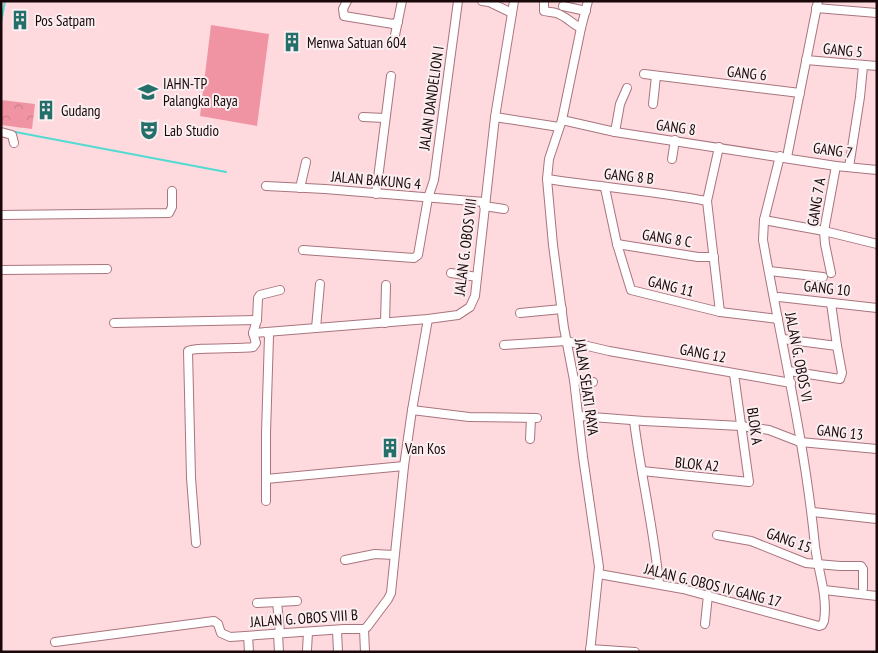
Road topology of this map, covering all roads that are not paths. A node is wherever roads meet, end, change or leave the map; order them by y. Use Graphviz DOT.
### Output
graph roads {
  1 [pos="347,1"];
  2 [pos="402,1"];
  3 [pos="458,1"];
  4 [pos="514,1"];
  5 [pos="544,1"];
  6 [pos="588,1"];
  7 [pos="487,2"];
  8 [pos="817,5"];
  9 [pos="563,6"];
  10 [pos="586,11"];
  11 [pos="512,13"];
  12 [pos="877,13"];
  13 [pos="398,22"];
  14 [pos="581,28"];
  15 [pos="394,40"];
  16 [pos="806,60"];
  17 [pos="863,66"];
  18 [pos="877,66"];
  19 [pos="644,74"];
  20 [pos="392,76"];
  21 [pos="656,76"];
  22 [pos="627,88"];
  23 [pos="800,93"];
  24 [pos="653,104"];
  25 [pos="363,116"];
  26 [pos="386,117"];
  27 [pos="495,117"];
  28 [pos="560,123"];
  29 [pos="1,132"];
  30 [pos="615,132"];
  31 [pos="676,140"];
  32 [pos="14,142"];
  33 [pos="719,147"];
  34 [pos="783,157"];
  35 [pos="672,159"];
  36 [pos="306,162"];
  37 [pos="836,166"];
  38 [pos="849,166"];
  39 [pos="877,170"];
  40 [pos="547,179"];
  41 [pos="266,186"];
  42 [pos="300,188"];
  43 [pos="605,188"];
  44 [pos="172,191"];
  45 [pos="376,194"];
  46 [pos="428,198"];
  47 [pos="707,201"];
  48 [pos="484,204"];
  49 [pos="504,209"];
  50 [pos="1,215"];
  51 [pos="764,220"];
  52 [pos="824,231"];
  53 [pos="617,244"];
  54 [pos="877,244"];
  55 [pos="303,250"];
  56 [pos="714,257"];
  57 [pos="107,269"];
  58 [pos="1,270"];
  59 [pos="768,271"];
  60 [pos="451,273"];
  61 [pos="831,273"];
  62 [pos="477,277"];
  63 [pos="823,277"];
  64 [pos="320,284"];
  65 [pos="386,285"];
  66 [pos="280,290"];
  67 [pos="774,299"];
  68 [pos="831,303"];
  69 [pos="877,308"];
  70 [pos="562,309"];
  71 [pos="720,312"];
  72 [pos="520,313"];
  73 [pos="428,319"];
  74 [pos="778,319"];
  75 [pos="256,320"];
  76 [pos="386,322"];
  77 [pos="114,323"];
  78 [pos="316,328"];
  79 [pos="266,332"];
  80 [pos="253,333"];
  81 [pos="783,339"];
  82 [pos="566,341"];
  83 [pos="504,345"];
  84 [pos="837,346"];
  85 [pos="789,371"];
  86 [pos="734,374"];
  87 [pos="574,380"];
  88 [pos="593,382"];
  89 [pos="791,383"];
  90 [pos="412,410"];
  91 [pos="579,416"];
  92 [pos="634,421"];
  93 [pos="741,426"];
  94 [pos="530,439"];
  95 [pos="800,442"];
  96 [pos="877,449"];
  97 [pos="404,466"];
  98 [pos="642,471"];
  99 [pos="266,479"];
  100 [pos="749,482"];
  101 [pos="266,502"];
  102 [pos="813,512"];
  103 [pos="877,520"];
  104 [pos="717,535"];
  105 [pos="196,543"];
  106 [pos="394,554"];
  107 [pos="345,560"];
  108 [pos="818,564"];
  109 [pos="599,574"];
  110 [pos="659,584"];
  111 [pos="863,588"];
  112 [pos="824,590"];
  113 [pos="708,596"];
  114 [pos="877,596"];
  115 [pos="297,601"];
  116 [pos="277,602"];
  117 [pos="257,603"];
  118 [pos="705,624"];
  119 [pos="821,626"];
  120 [pos="364,629"];
  121 [pos="337,630"];
  122 [pos="308,632"];
  123 [pos="279,633"];
  124 [pos="248,636"];
  125 [pos="55,642"];
  126 [pos="307,650"];
  127 [pos="590,650"];
  128 [pos="249,652"];
  129 [pos="279,652"];
  130 [pos="338,652"];
  131 [pos="366,652"];
  132 [pos="635,652"];
  1 -- 13 [label="street"];
  2 -- 13 [label="street"];
  3 -- 46 [label="street, JALAN DANDELION I"];
  4 -- 11 [label="street, JALAN G. OBOS VIII"];
  5 -- 14 [label="street"];
  6 -- 10 [label="street, JALAN SEJATI RAYA"];
  7 -- 11 [label="street"];
  8 -- 12 [label="street"];
  8 -- 16 [label="street, JALAN G. OBOS VI"];
  9 -- 10 [label="street"];
  10 -- 14 [label="street, JALAN SEJATI RAYA"];
  11 -- 27 [label="street, JALAN G. OBOS VIII"];
  13 -- 15 [label="street"];
  14 -- 28 [label="street, JALAN SEJATI RAYA"];
  16 -- 17 [label="street, GANG 5"];
  16 -- 23 [label="street, JALAN G. OBOS VI"];
  17 -- 18 [label="street, GANG 5"];
  17 -- 38 [label="street"];
  19 -- 21 [label="street, GANG 6"];
  20 -- 26 [label="street"];
  21 -- 23 [label="street, GANG 6"];
  21 -- 24 [label="street"];
  22 -- 30 [label="street"];
  23 -- 34 [label="street, JALAN G. OBOS VI"];
  25 -- 26 [label="street"];
  26 -- 45 [label="street"];
  27 -- 28 [label="street, GANG 8"];
  27 -- 48 [label="street, JALAN G. OBOS VIII"];
  28 -- 30 [label="street, GANG 8"];
  28 -- 40 [label="street, JALAN SEJATI RAYA"];
  29 -- 32 [label="street"];
  30 -- 31 [label="street, GANG 8"];
  31 -- 33 [label="street, GANG 8"];
  31 -- 35 [label="street"];
  33 -- 34 [label="street, GANG 8"];
  33 -- 47 [label="street"];
  34 -- 37 [label="street, GANG 7"];
  34 -- 51 [label="street, JALAN G. OBOS VI"];
  36 -- 42 [label="street"];
  37 -- 38 [label="street, GANG 7"];
  37 -- 52 [label="street, GANG 7 A"];
  38 -- 39 [label="street, GANG 7"];
  40 -- 43 [label="street, GANG 8 B"];
  40 -- 70 [label="street, JALAN SEJATI RAYA"];
  41 -- 42 [label="street, JALAN BAKUNG 4"];
  42 -- 45 [label="street, JALAN BAKUNG 4"];
  43 -- 47 [label="street, GANG 8 B"];
  43 -- 53 [label="street, GANG 11"];
  44 -- 50 [label="street"];
  45 -- 46 [label="street, JALAN BAKUNG 4"];
  46 -- 48 [label="street, JALAN BAKUNG 4"];
  46 -- 55 [label="street, JALAN DANDELION I"];
  47 -- 56 [label="street"];
  48 -- 49 [label="street, JALAN BAKUNG 4"];
  48 -- 62 [label="street, JALAN G. OBOS VIII"];
  51 -- 52 [label="street"];
  51 -- 59 [label="street, JALAN G. OBOS VI"];
  52 -- 54 [label="street"];
  52 -- 61 [label="street, GANG 7 A"];
  53 -- 56 [label="street, GANG 8 C"];
  53 -- 71 [label="street, GANG 11"];
  56 -- 71 [label="street"];
  57 -- 58 [label="street"];
  59 -- 63 [label="street"];
  59 -- 67 [label="street, JALAN G. OBOS VI"];
  60 -- 62 [label="street"];
  62 -- 73 [label="street, JALAN G. OBOS VIII"];
  64 -- 78 [label="street"];
  65 -- 76 [label="street"];
  66 -- 75 [label="street"];
  67 -- 68 [label="street, GANG 10"];
  67 -- 74 [label="street, JALAN G. OBOS VI"];
  68 -- 69 [label="street, GANG 10"];
  68 -- 84 [label="street"];
  70 -- 72 [label="street"];
  70 -- 82 [label="street, JALAN SEJATI RAYA"];
  71 -- 74 [label="street, GANG 11"];
  73 -- 76 [label="street, JALAN G. OBOS VIII"];
  73 -- 90 [label="street, JALAN G. OBOS VIII B"];
  74 -- 81 [label="street, JALAN G. OBOS VI"];
  75 -- 77 [label="street"];
  75 -- 80 [label="street"];
  76 -- 78 [label="street, JALAN G. OBOS VIII"];
  78 -- 79 [label="street, JALAN G. OBOS VIII"];
  79 -- 80 [label="street, JALAN G. OBOS VIII"];
  79 -- 99 [label="street"];
  80 -- 105 [label="street"];
  81 -- 84 [label="street"];
  81 -- 85 [label="street, JALAN G. OBOS VI"];
  82 -- 83 [label="street, GANG 12"];
  82 -- 86 [label="street, GANG 12"];
  82 -- 87 [label="street, JALAN SEJATI RAYA"];
  84 -- 85 [label="street"];
  85 -- 89 [label="street, JALAN G. OBOS VI"];
  86 -- 89 [label="street, GANG 12"];
  86 -- 93 [label="street, BLOK A"];
  87 -- 88 [label="street"];
  87 -- 91 [label="street, JALAN SEJATI RAYA"];
  89 -- 95 [label="street, JALAN G. OBOS VI"];
  90 -- 94 [label="street"];
  90 -- 97 [label="street, JALAN G. OBOS VIII B"];
  91 -- 92 [label="street, GANG 13"];
  91 -- 109 [label="street, JALAN SEJATI RAYA"];
  92 -- 93 [label="street, GANG 13"];
  92 -- 98 [label="street"];
  93 -- 95 [label="street, GANG 13"];
  93 -- 100 [label="street, BLOK A"];
  95 -- 96 [label="street, GANG 13"];
  95 -- 102 [label="street, JALAN G. OBOS VI"];
  97 -- 99 [label="street"];
  97 -- 106 [label="street, JALAN G. OBOS VIII B"];
  98 -- 100 [label="street, BLOK A2"];
  98 -- 110 [label="street"];
  99 -- 101 [label="street"];
  102 -- 103 [label="street"];
  102 -- 108 [label="street, JALAN G. OBOS VI"];
  104 -- 108 [label="street, GANG 15"];
  106 -- 107 [label="street"];
  106 -- 120 [label="street, JALAN G. OBOS VIII B"];
  108 -- 111 [label="street, GANG 15"];
  108 -- 112 [label="street, JALAN G. OBOS VI"];
  109 -- 110 [label="street, JALAN G. OBOS IV GANG 17"];
  109 -- 127 [label="street, JALAN SEJATI RAYA"];
  110 -- 113 [label="street, JALAN G. OBOS IV GANG 17"];
  112 -- 114 [label="street"];
  112 -- 119 [label="street, JALAN G. OBOS VI"];
  113 -- 118 [label="street"];
  113 -- 119 [label="street, JALAN G. OBOS IV GANG 17"];
  115 -- 116 [label="street"];
  116 -- 117 [label="street"];
  116 -- 123 [label="street"];
  120 -- 121 [label="street, JALAN G. OBOS VIII B"];
  120 -- 131 [label="street"];
  121 -- 122 [label="street, JALAN G. OBOS VIII B"];
  121 -- 130 [label="street"];
  122 -- 123 [label="street, JALAN G. OBOS VIII B"];
  122 -- 126 [label="street"];
  123 -- 124 [label="street, JALAN G. OBOS VIII B"];
  123 -- 129 [label="street"];
  124 -- 125 [label="street, JALAN G. OBOS VIII B"];
  124 -- 128 [label="street"];
  127 -- 132 [label="street"];
}
